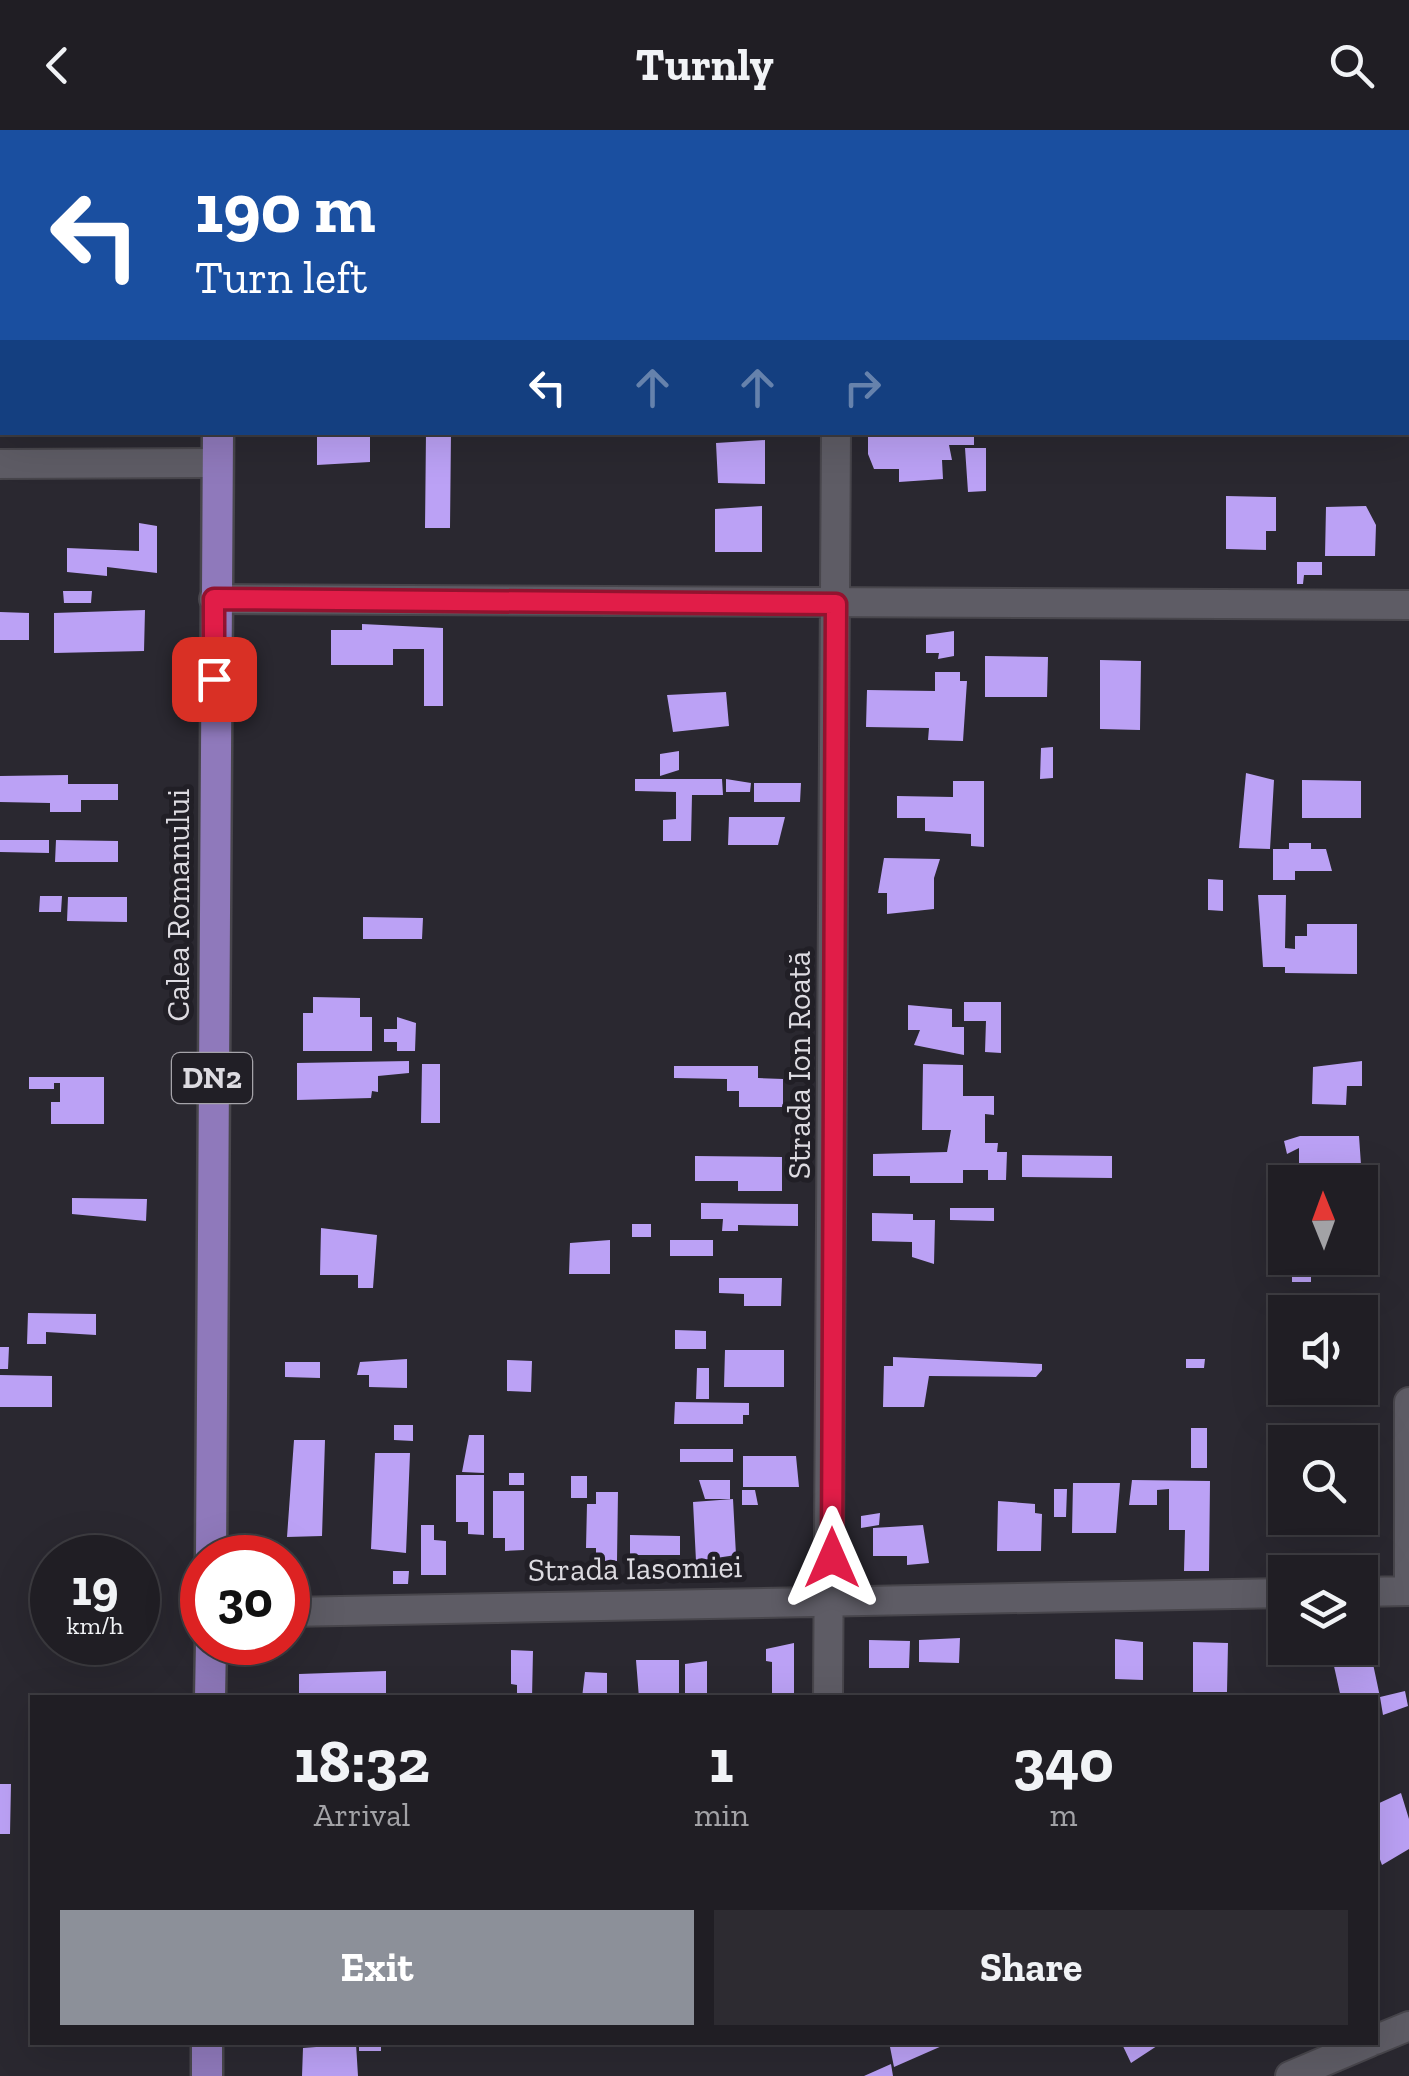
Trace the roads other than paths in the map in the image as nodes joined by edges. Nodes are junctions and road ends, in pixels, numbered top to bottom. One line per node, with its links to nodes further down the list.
1 (218, 435): 3 (main road, Calea Romanului / DN2)
2 (836, 435): 6 (street, Strada Ion Roată)
3 (217, 463): 4 (street); 5 (main road, Calea Romanului / DN2)
4 (0, 464)
5 (214, 599): 6 (street); 9 (main road, Calea Romanului / DN2)
6 (836, 604): 7 (street); 13 (street, Strada Ion Roată)
7 (1409, 605)
8 (1409, 1402): 10 (street)
9 (211, 1535)
10 (1409, 1591): 11 (street)
11 (1378, 1592)
12 (1268, 1593): 13 (street, Strada Iasomiei)
13 (832, 1598): 14 (street, Strada Iasomiei); 17 (street, Strada Ion Roată)
14 (310, 1611)
15 (211, 1665): 16 (main road)
16 (210, 1695)
17 (828, 1695)
18 (1409, 2026): 19 (street)
19 (1378, 2040)
20 (207, 2045): 22 (main road)
21 (1366, 2045): 23 (street)
22 (207, 2076)
23 (1290, 2076)

